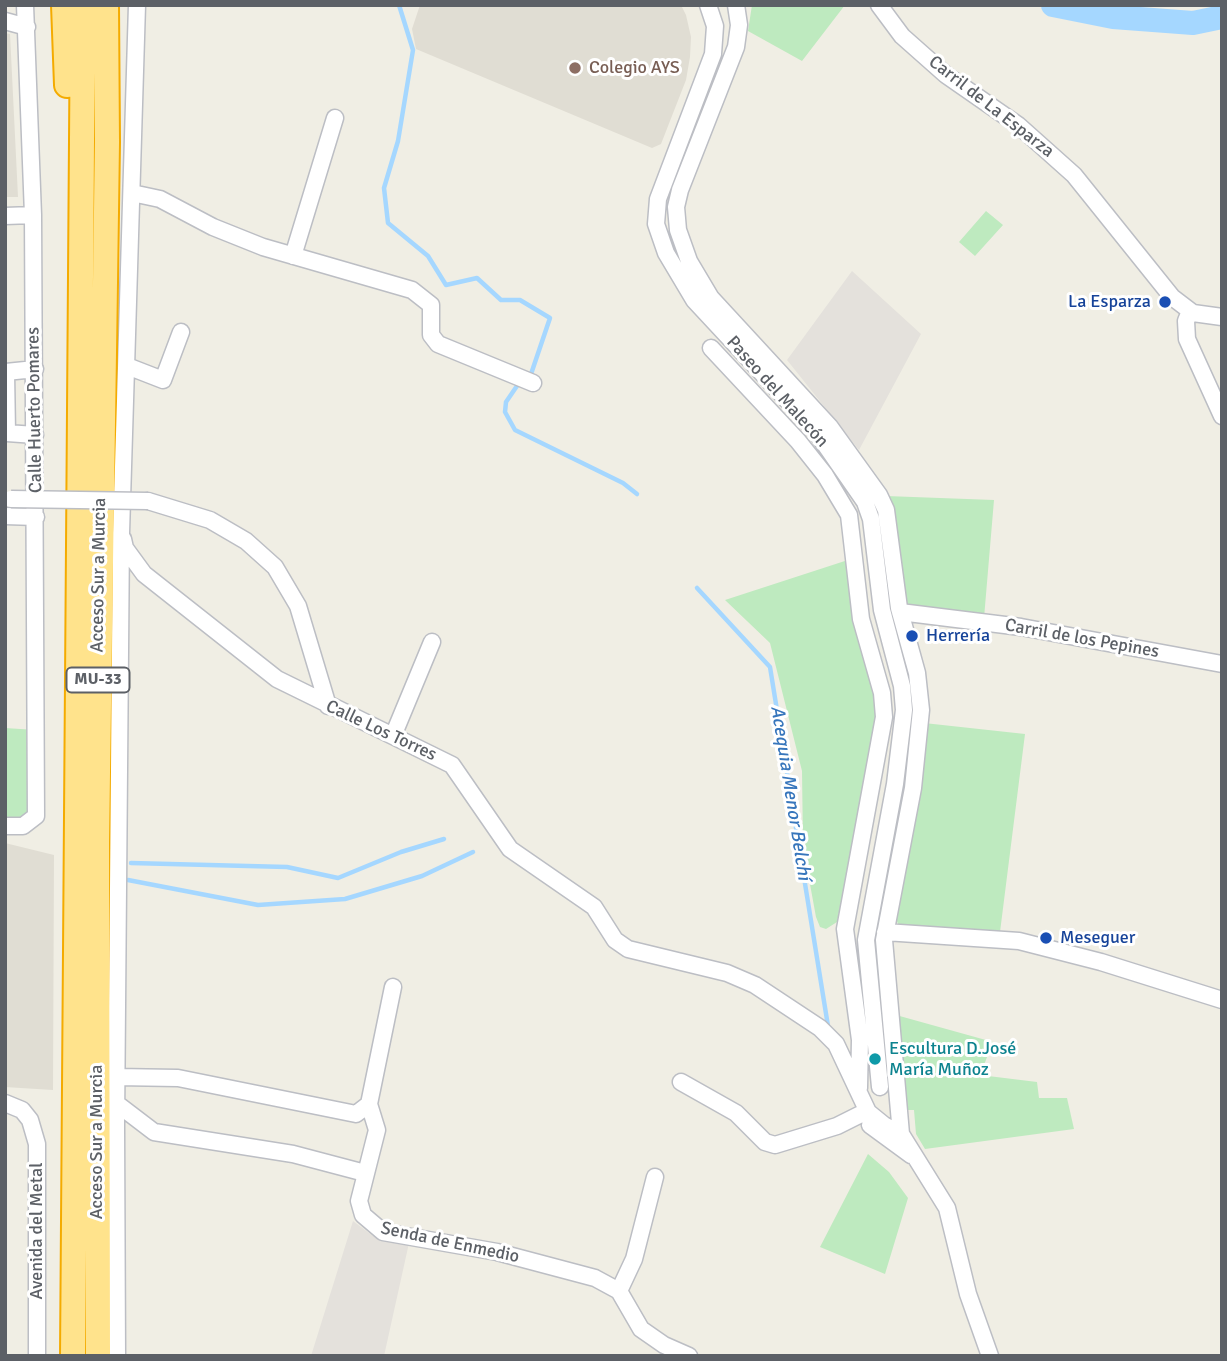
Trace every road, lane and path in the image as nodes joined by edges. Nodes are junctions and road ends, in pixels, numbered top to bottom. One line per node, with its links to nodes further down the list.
1 (25, 5): 10 (street, Calle Huerto Pomares)
2 (64, 5): 16 (highway)
3 (83, 5): 16 (highway, Acceso Sur a Murcia / MU-33)
4 (106, 5): 58 (highway, Acceso Sur a Murcia / MU-33)
5 (137, 5): 12 (street)
6 (708, 5): 45 (street, Paseo del Malecón)
7 (736, 5): 32 (street)
8 (878, 5): 17 (street, Carril de La Esparza)
9 (5, 21): 10 (street)
10 (27, 27): 13 (street, Calle Huerto Pomares)
11 (335, 118): 15 (street)
12 (132, 193): 15 (street); 21 (street)
13 (33, 215): 14 (street); 22 (street, Calle Huerto Pomares)
14 (5, 216)
15 (293, 256): 23 (street)
16 (81, 278): 57 (highway, Acceso Sur a Murcia / MU-33)
17 (1190, 311): 18 (street); 24 (street)
18 (1222, 317)
19 (181, 332): 21 (street)
20 (711, 348): 41 (street)
21 (127, 366): 29 (street)
22 (35, 369): 25 (street, Calle Huerto Pomares); 25 (street)
23 (533, 383)
24 (1222, 416)
25 (35, 435): 28 (street, Calle Huerto Pomares)
26 (8, 499): 35 (street, bridge)
27 (5, 516): 28 (street)
28 (36, 517): 37 (street, Calle Huerto Pomares)
29 (121, 533): 30 (street, Calle Los Torres); 31 (street)
30 (144, 574): 31 (street); 35 (street, Calle Los Torres)
31 (120, 592): 43 (street)
32 (900, 612): 34 (street, Carril de los Pepines); 38 (street)
33 (432, 642): 36 (street)
34 (1222, 664)
35 (328, 706): 36 (street, Calle Los Torres)
36 (393, 736): 42 (street, Calle Los Torres)
37 (5, 826)
38 (885, 932): 40 (street); 51 (street)
39 (393, 988): 49 (street)
40 (1222, 1000)
41 (860, 1040): 42 (street); 46 (street)
42 (836, 1044): 46 (street, Calle Los Torres)
43 (116, 1077): 48 (street); 49 (street)
44 (681, 1083): 50 (street)
45 (880, 1087)
46 (858, 1096): 50 (street)
47 (5, 1103): 56 (street, Avenida del Metal)
48 (116, 1103): 53 (street); 59 (street)
49 (369, 1104): 53 (street)
50 (864, 1112): 51 (street); 52 (street)
51 (901, 1133): 52 (street)
52 (915, 1157): 61 (street)
53 (365, 1173): 55 (street, Senda de Enmedio)
54 (654, 1177): 55 (street)
55 (619, 1291): 60 (street)
56 (37, 1356)
57 (73, 1356)
58 (98, 1356)
59 (117, 1356)
60 (689, 1356)
61 (990, 1356)

